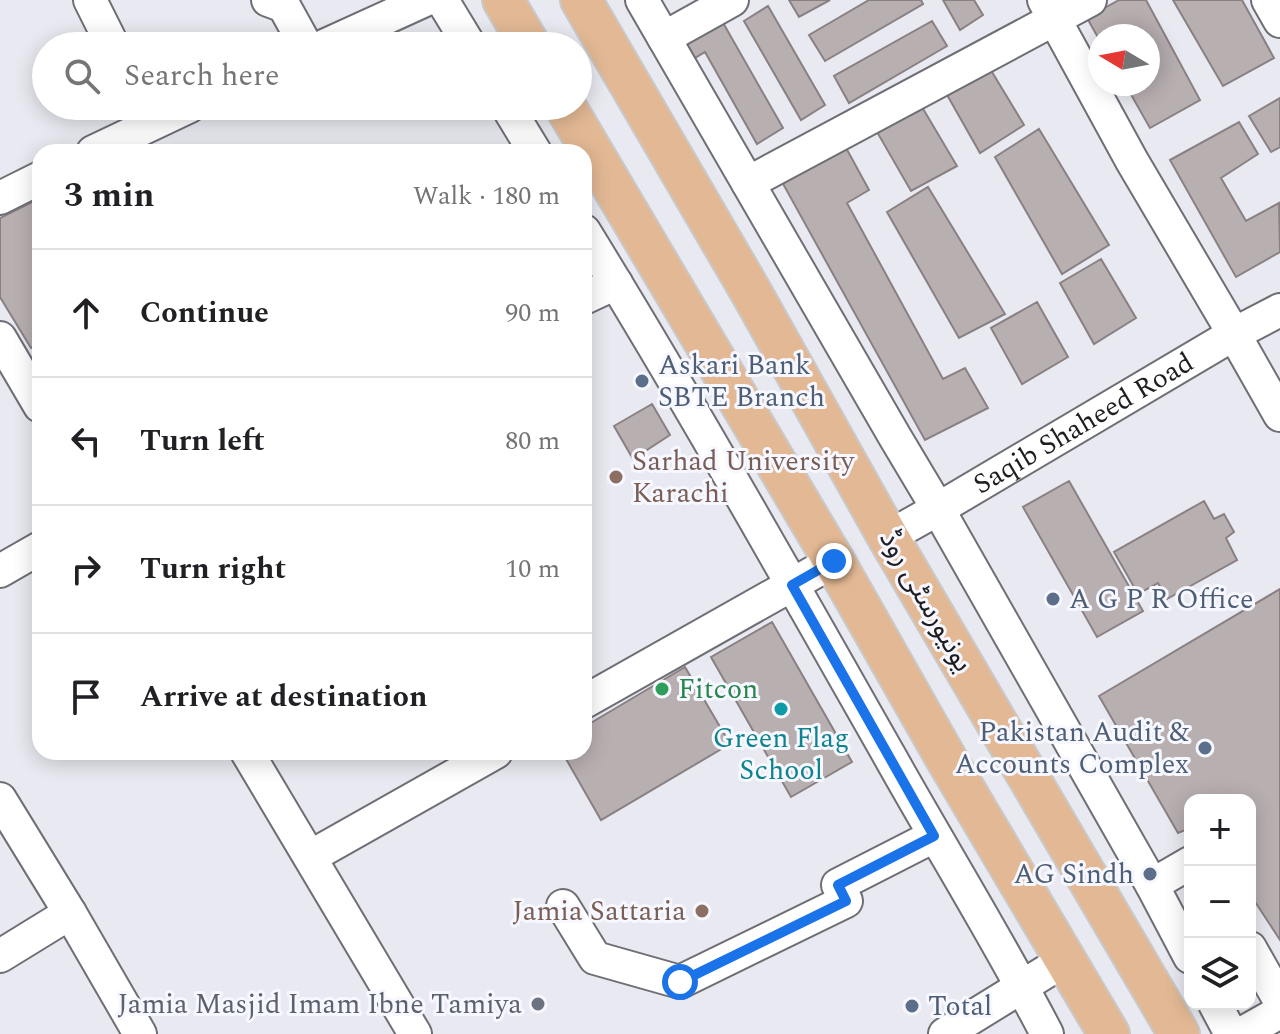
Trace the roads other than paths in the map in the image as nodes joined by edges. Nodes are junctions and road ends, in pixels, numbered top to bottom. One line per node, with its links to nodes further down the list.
1 (90, 0): 13 (street)
2 (268, 0): 14 (street)
3 (425, 0): 15 (street)
4 (442, 0): 16 (street)
5 (503, 0): 17 (main road)
6 (581, 0): 38 (main road, یونیورسٹی روڈ)
7 (642, 0): 18 (street)
8 (732, 0): 18 (street)
9 (1090, 0): 11 (street)
10 (1268, 0): 12 (street)
11 (1050, 9): 27 (street); 33 (street)
12 (1280, 21)
13 (106, 32)
14 (298, 32)
15 (355, 32)
16 (461, 32)
17 (522, 32)
18 (664, 38): 27 (street)
19 (140, 120): 22 (street)
20 (516, 120): 23 (street)
21 (573, 120): 24 (main road)
22 (105, 144)
23 (530, 144)
24 (587, 144)
25 (592, 152): 40 (main road)
26 (32, 182): 28 (street)
27 (748, 183): 37 (street)
28 (0, 198)
29 (592, 244): 30 (street)
30 (616, 283): 31 (street); 42 (street)
31 (592, 294)
32 (1280, 310): 33 (street, Saqib Shaheed Road)
33 (1234, 334): 36 (street); 37 (street, Saqib Shaheed Road)
34 (0, 338): 35 (street)
35 (32, 392)
36 (1280, 415)
37 (938, 509): 38 (street, Saqib Shaheed Road); 50 (street)
38 (888, 537): 66 (main road, یونیورسٹی روڈ)
39 (32, 553): 41 (street)
40 (834, 561): 42 (street); 56 (main road)
41 (0, 571)
42 (792, 585): 43 (street); 47 (street)
43 (592, 698)
44 (252, 760): 48 (street)
45 (482, 760): 48 (street)
46 (0, 799): 52 (street)
47 (934, 836): 51 (street); 57 (street)
48 (310, 857): 62 (street)
49 (1185, 866): 50 (street)
50 (1152, 885): 53 (street)
51 (563, 906)
52 (70, 913): 54 (street); 61 (street)
53 (1184, 946)
54 (0, 956)
55 (1256, 959): 58 (street)
56 (1065, 960): 57 (street); 65 (main road)
57 (1023, 986): 63 (street); 64 (street)
58 (1280, 1001)
59 (1218, 1010): 67 (street)
60 (1280, 1012): 68 (street)
61 (140, 1034)
62 (415, 1034)
63 (945, 1034)
64 (1047, 1034)
65 (1109, 1034)
66 (1179, 1034)
67 (1231, 1034)
68 (1241, 1034)

